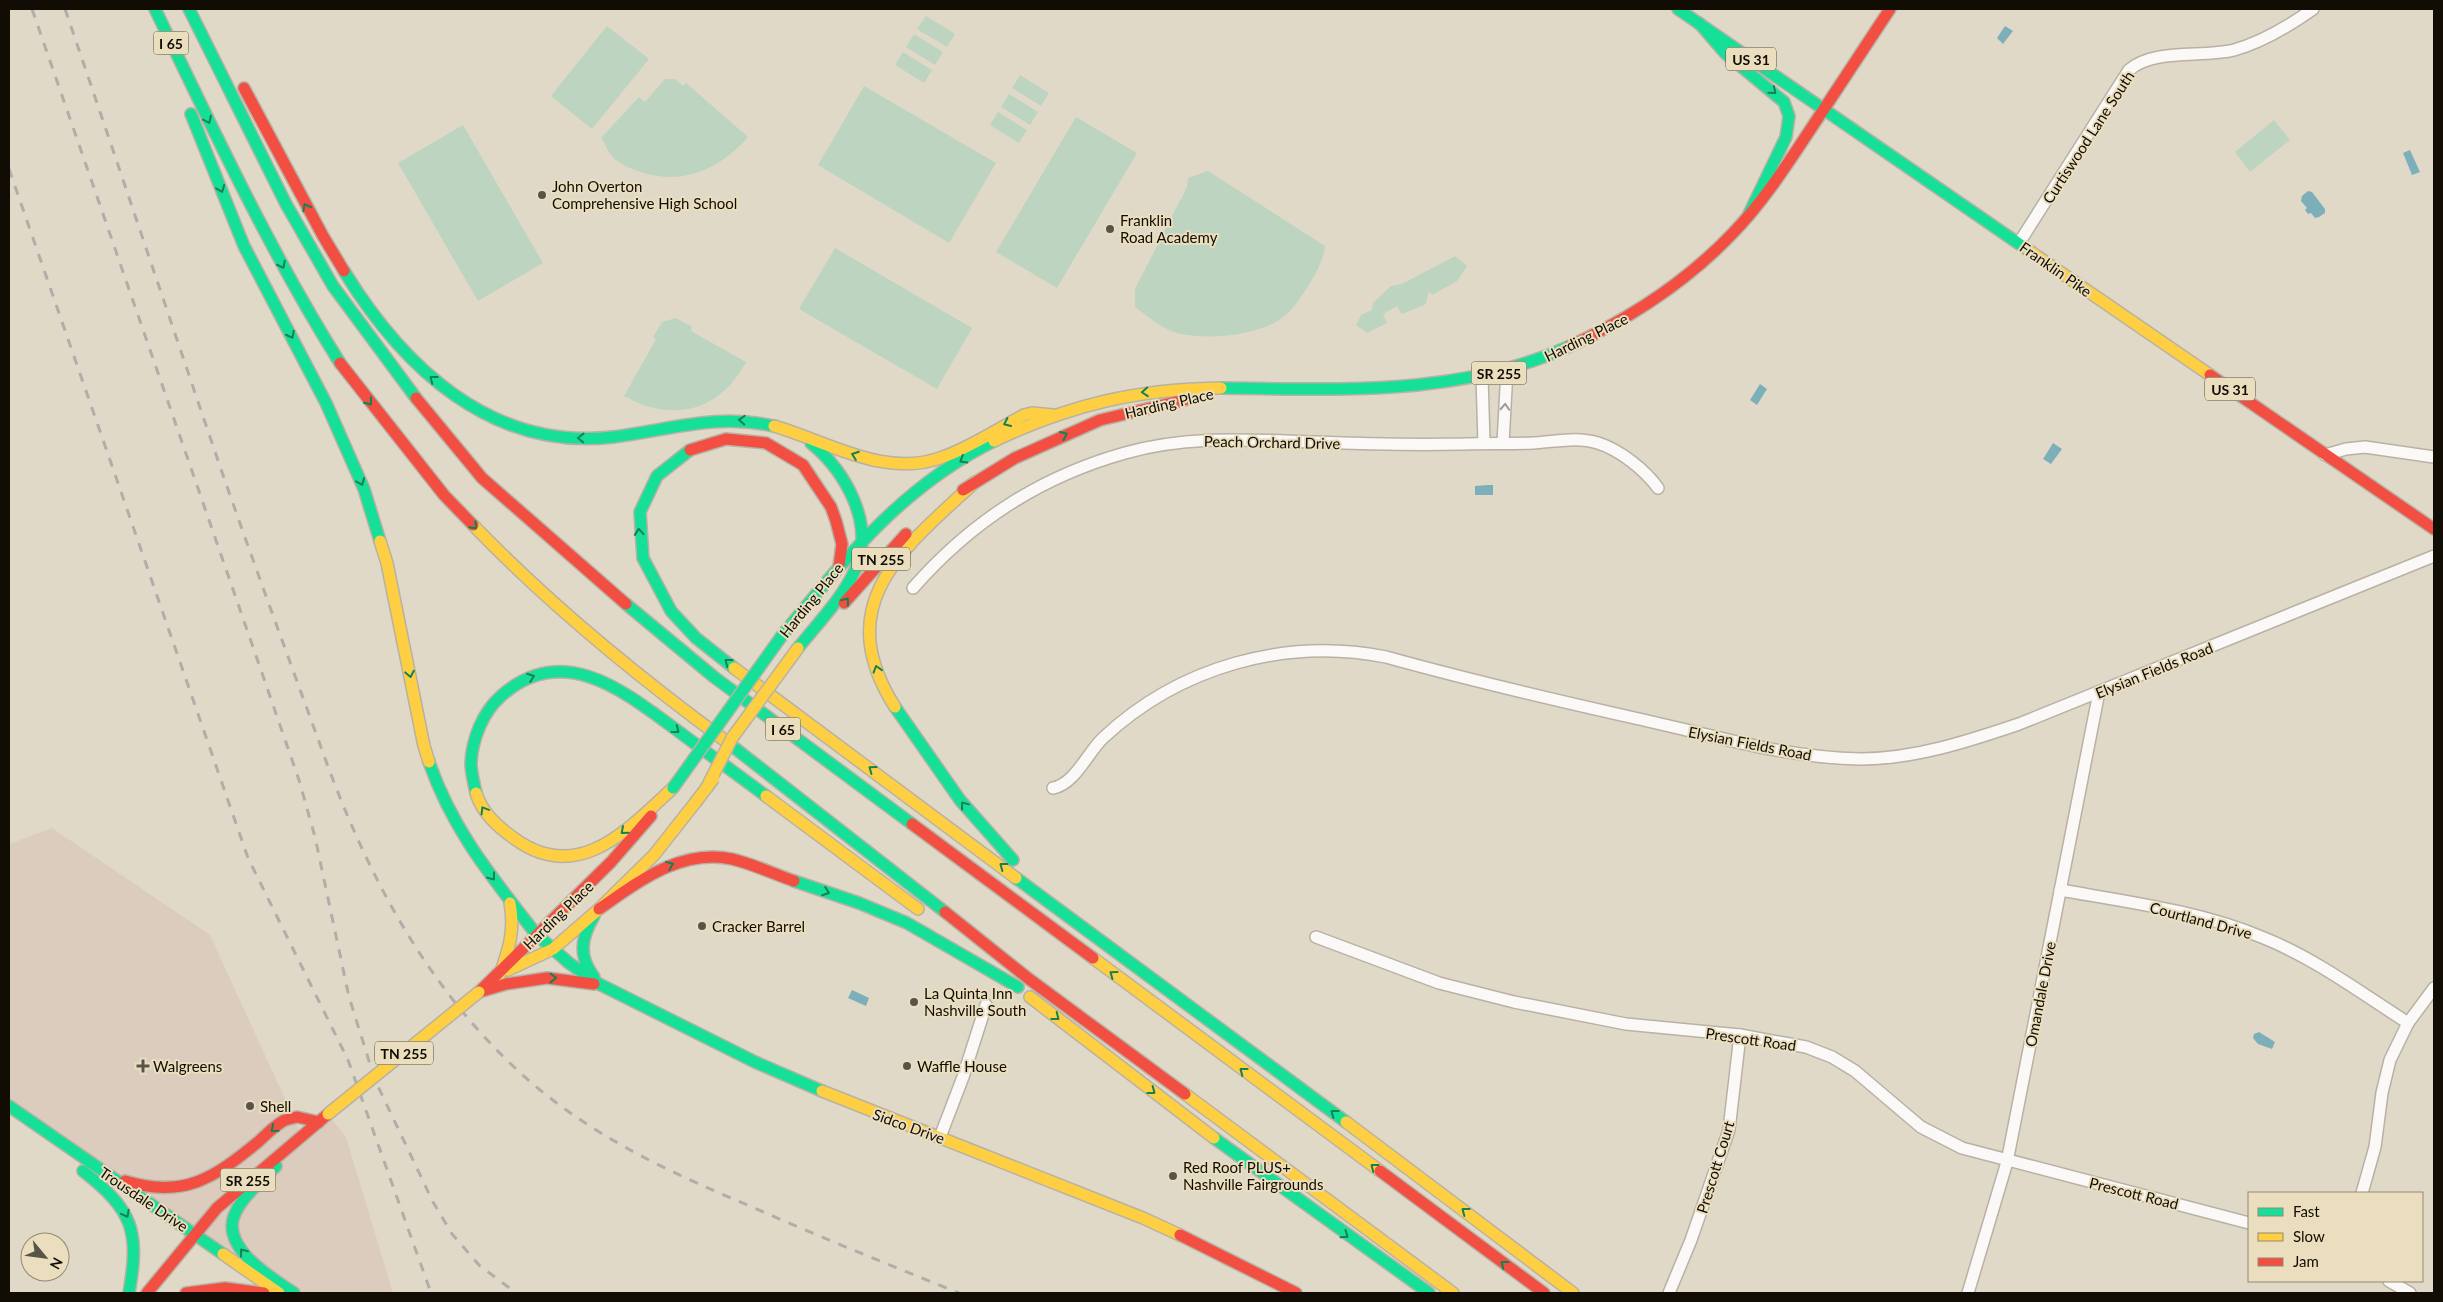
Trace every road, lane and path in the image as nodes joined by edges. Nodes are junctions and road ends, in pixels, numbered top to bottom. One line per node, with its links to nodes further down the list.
1 (155, 9): 7 (main road, I 65)
2 (189, 9): 68 (main road, I 65, one-way to 2)
3 (1678, 9): 6 (main road, Franklin Pike / US 31)
4 (1890, 9): 9 (main road, Harding Place)
5 (2312, 9): 11 (street, Curtiswood Lane South)
6 (1699, 23): 9 (main road, Franklin Pike / US 31); 10 (main road, one-way to 10)
7 (187, 76): 33 (main road, Sidco Drive, one-way to 33); 67 (main road, I 65, one-way to 67)
8 (238, 76): 16 (main road, one-way to 8)
9 (1824, 108): 10 (main road, Harding Place / SR 255); 11 (main road, Franklin Pike / US 31)
10 (1748, 216): 12 (main road, Harding Place / SR 255)
11 (2019, 243): 19 (main road, Franklin Pike / US 31)
12 (1507, 370): 13 (main road, Harding Place / SR 255); 18 (street, one-way to 12)
13 (1482, 376): 14 (main road, Harding Place / SR 255); 17 (street)
14 (1229, 390): 15 (main road, Harding Place / TN 255, one-way to 15); 21 (main road, Harding Place / TN 255, one-way to 14)
15 (1053, 415): 16 (main road, one-way to 16); 24 (main road, Harding Place / TN 255, one-way to 24)
16 (789, 431): 24 (main road)
17 (1484, 443): 18 (street, Peach Orchard Drive); 27 (street, Peach Orchard Drive)
18 (1504, 443): 22 (street, Peach Orchard Drive)
19 (2325, 455): 20 (street); 23 (main road, Franklin Pike / US 31)
20 (2434, 457)
21 (975, 482): 28 (main road, Harding Place / TN 255, one-way to 21); 36 (main road, one-way to 21)
22 (1658, 488)
23 (2434, 529)
24 (860, 542): 26 (main road, Harding Place / TN 255); 28 (main road)
25 (2434, 556): 29 (street, Elysian Fields Road)
26 (839, 566): 30 (main road, Harding Place / TN 255, bridge); 36 (main road, one-way to 26)
27 (913, 588)
28 (802, 651): 34 (main road, Harding Place / TN 255, bridge)
29 (2099, 692): 31 (street, Elysian Fields Road); 32 (street, Omandale Drive)
30 (673, 788): 35 (main road, one-way to 35); 37 (main road, Harding Place / TN 255)
31 (1053, 788)
32 (2060, 890): 46 (street, Courtland Drive); 53 (street, Omandale Drive)
33 (510, 900): 37 (main road, Sidco Drive); 41 (main road)
34 (599, 909): 40 (main road, Harding Place / TN 255); 42 (main road); 43 (main road, one-way to 43)
35 (926, 916)
36 (1083, 928): 69 (main road, one-way to 36)
37 (536, 934): 40 (main road, Sidco Drive); 41 (main road, Harding Place / TN 255)
38 (949, 934): 43 (main road)
39 (1316, 937): 47 (street, Prescott Road)
40 (553, 949): 41 (main road, Harding Place / TN 255); 42 (main road, Sidco Drive)
41 (503, 979): 42 (main road, one-way to 42); 50 (main road, Harding Place / TN 255, bridge)
42 (602, 986): 52 (main road, Sidco Drive)
43 (1018, 988): 66 (main road, one-way to 66)
44 (2434, 988): 46 (street)
45 (986, 1004): 52 (street)
46 (2408, 1023): 55 (street)
47 (1740, 1035): 53 (street, Prescott Road); 70 (street, Prescott Court)
48 (9, 1106): 54 (main road, Trousdale Drive)
49 (9, 1117): 59 (main road, one-way to 59)
50 (324, 1118): 51 (main road, Harding Place / SR 255); 54 (main road, one-way to 54)
51 (306, 1133): 57 (main road, Harding Place / SR 255); 64 (main road, one-way to 51)
52 (940, 1137): 65 (main road, Sidco Drive)
53 (2007, 1162): 56 (street, Prescott Road); 71 (street, Omandale Drive)
54 (106, 1173): 57 (main road, Trousdale Drive)
55 (2362, 1192)
56 (2248, 1223)
57 (195, 1234): 60 (main road, Harding Place / SR 255); 63 (main road, Trousdale Drive)
58 (2391, 1282): 72 (street)
59 (128, 1293)
60 (147, 1293)
61 (186, 1293): 62 (main road)
62 (264, 1293)
63 (279, 1293)
64 (294, 1293)
65 (1296, 1293)
66 (1429, 1293)
67 (1454, 1293)
68 (1544, 1293)
69 (1573, 1293)
70 (1669, 1293)
71 (1968, 1293)
72 (2410, 1293)

